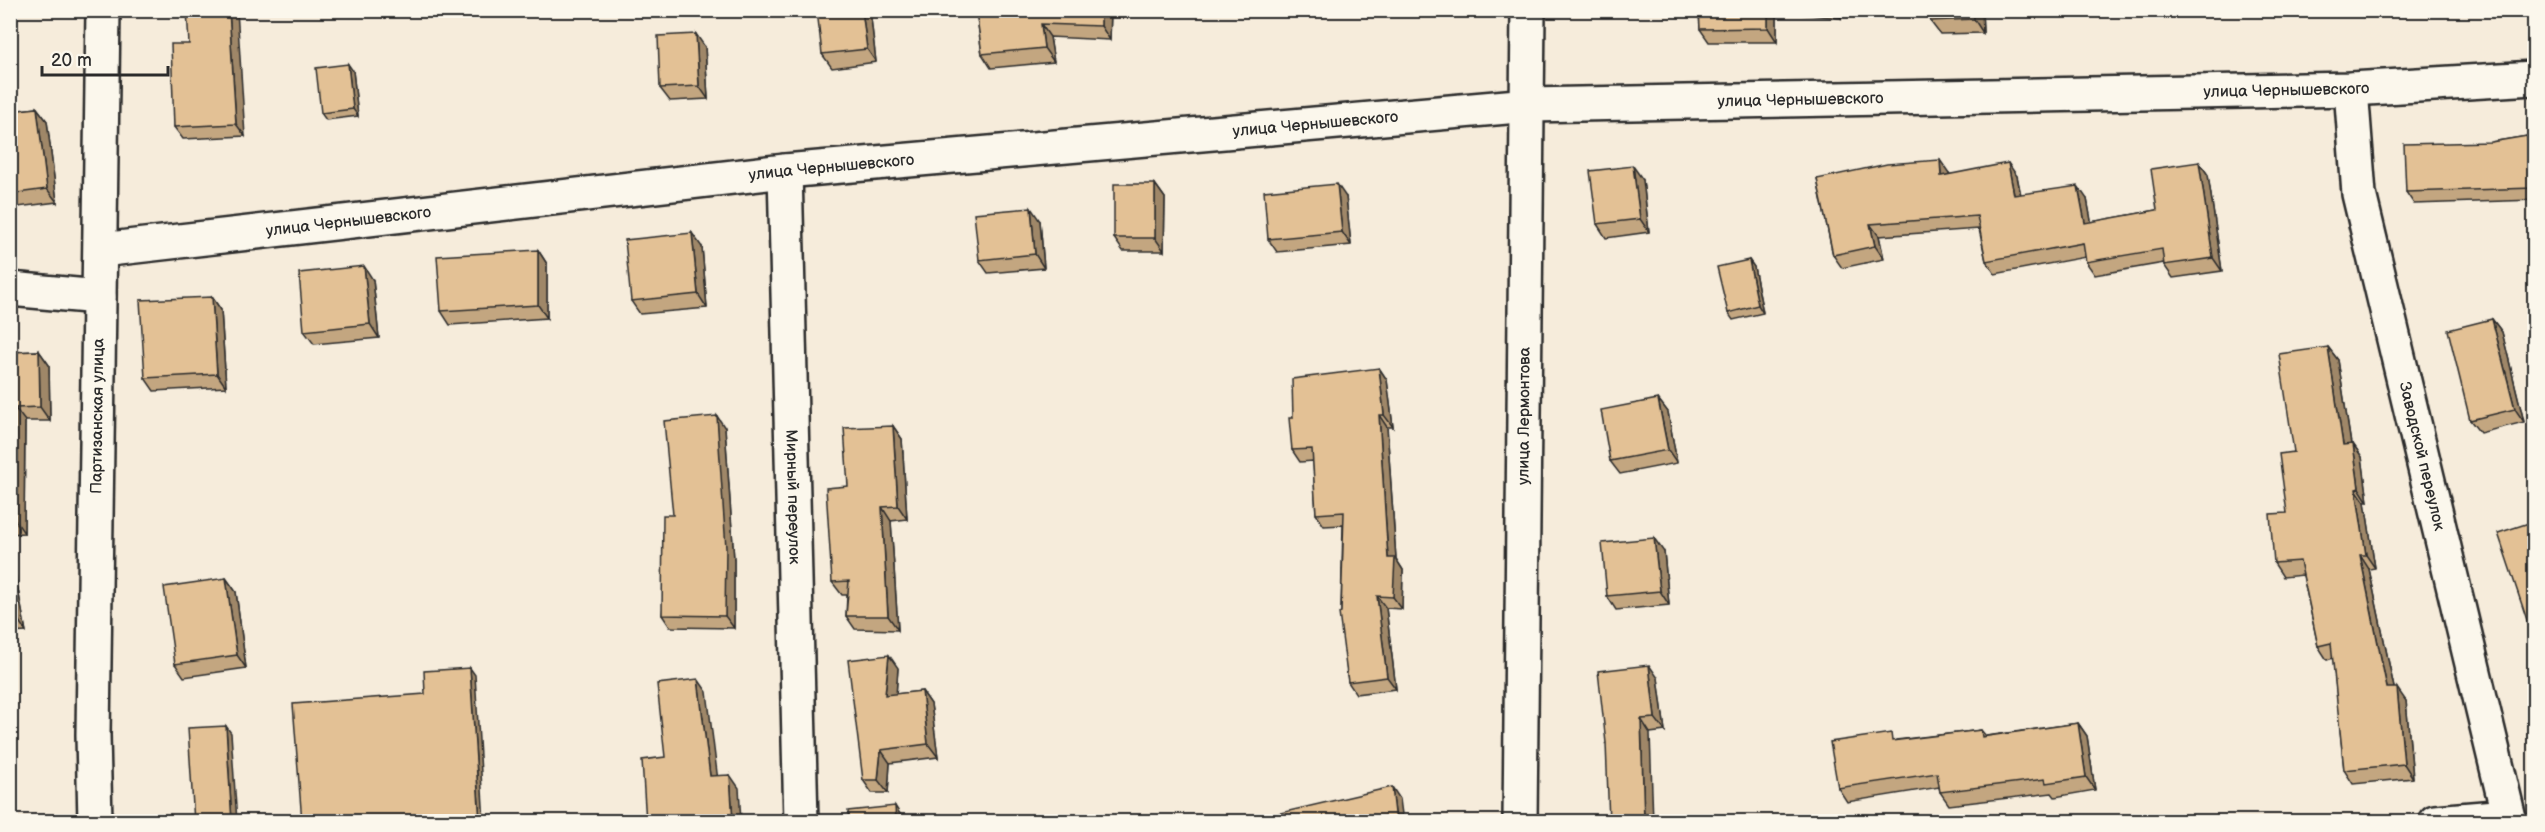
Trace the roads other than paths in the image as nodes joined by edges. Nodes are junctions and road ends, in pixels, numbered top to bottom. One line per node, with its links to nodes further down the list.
1 (103, 10): 7 (street, Партизанская улица)
2 (1528, 10): 5 (street, улица Лермонтова)
3 (2535, 78): 4 (street, улица Чернышевского)
4 (2351, 89): 5 (street, улица Чернышевского); 10 (street, Заводской переулок)
5 (1529, 105): 6 (street, улица Чернышевского); 13 (street, улица Лермонтова)
6 (785, 171): 7 (street, улица Чернышевского); 12 (street, Мирный переулок)
7 (101, 250): 9 (street, Партизанская улица)
8 (10, 289): 9 (street)
9 (99, 297): 11 (street, Партизанская улица)
10 (2509, 819): 14 (street)
11 (95, 822)
12 (801, 822)
13 (1520, 822)
14 (2435, 822)

